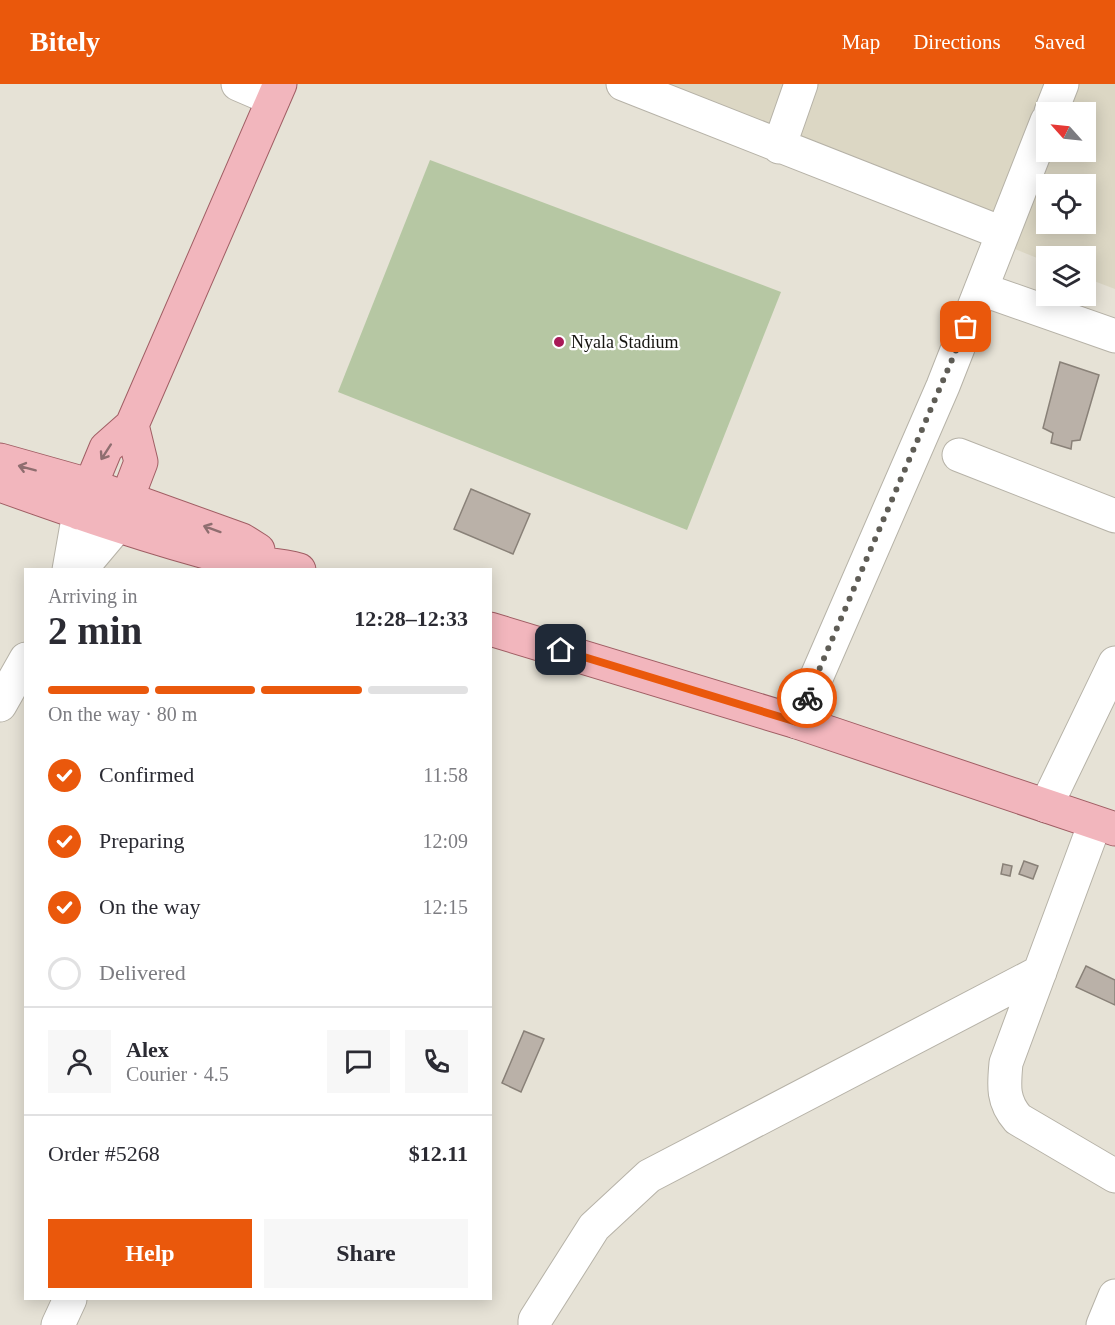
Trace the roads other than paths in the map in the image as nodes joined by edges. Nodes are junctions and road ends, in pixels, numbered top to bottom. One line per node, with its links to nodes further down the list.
1 (238, 84): 5 (street)
2 (623, 84): 7 (street)
3 (801, 84): 7 (street)
4 (1062, 84): 6 (street)
5 (276, 92): 12 (main road)
6 (1055, 102)
7 (779, 147): 9 (street)
8 (1036, 148): 9 (street)
9 (1002, 233): 10 (street)
10 (981, 289): 11 (street); 26 (street)
11 (1115, 336)
12 (132, 425): 16 (main road, one-way to 16); 17 (main road)
13 (958, 455): 18 (street)
14 (0, 460): 16 (main road, one-way to 14)
15 (0, 485): 16 (main road)
16 (84, 499): 17 (main road); 20 (street)
17 (122, 512): 19 (main road); 21 (street)
18 (1115, 516)
19 (291, 567)
20 (69, 568)
21 (81, 568)
22 (492, 630): 26 (main road)
23 (24, 663): 25 (street)
24 (1115, 663): 27 (street)
25 (0, 705)
26 (797, 722): 27 (main road)
27 (1046, 806): 28 (main road)
28 (1105, 826): 29 (street)
29 (1040, 972): 30 (street); 34 (street)
30 (1115, 1176)
31 (1115, 1296): 35 (street)
32 (70, 1300): 33 (street)
33 (58, 1325)
34 (535, 1325)
35 (1103, 1325)

